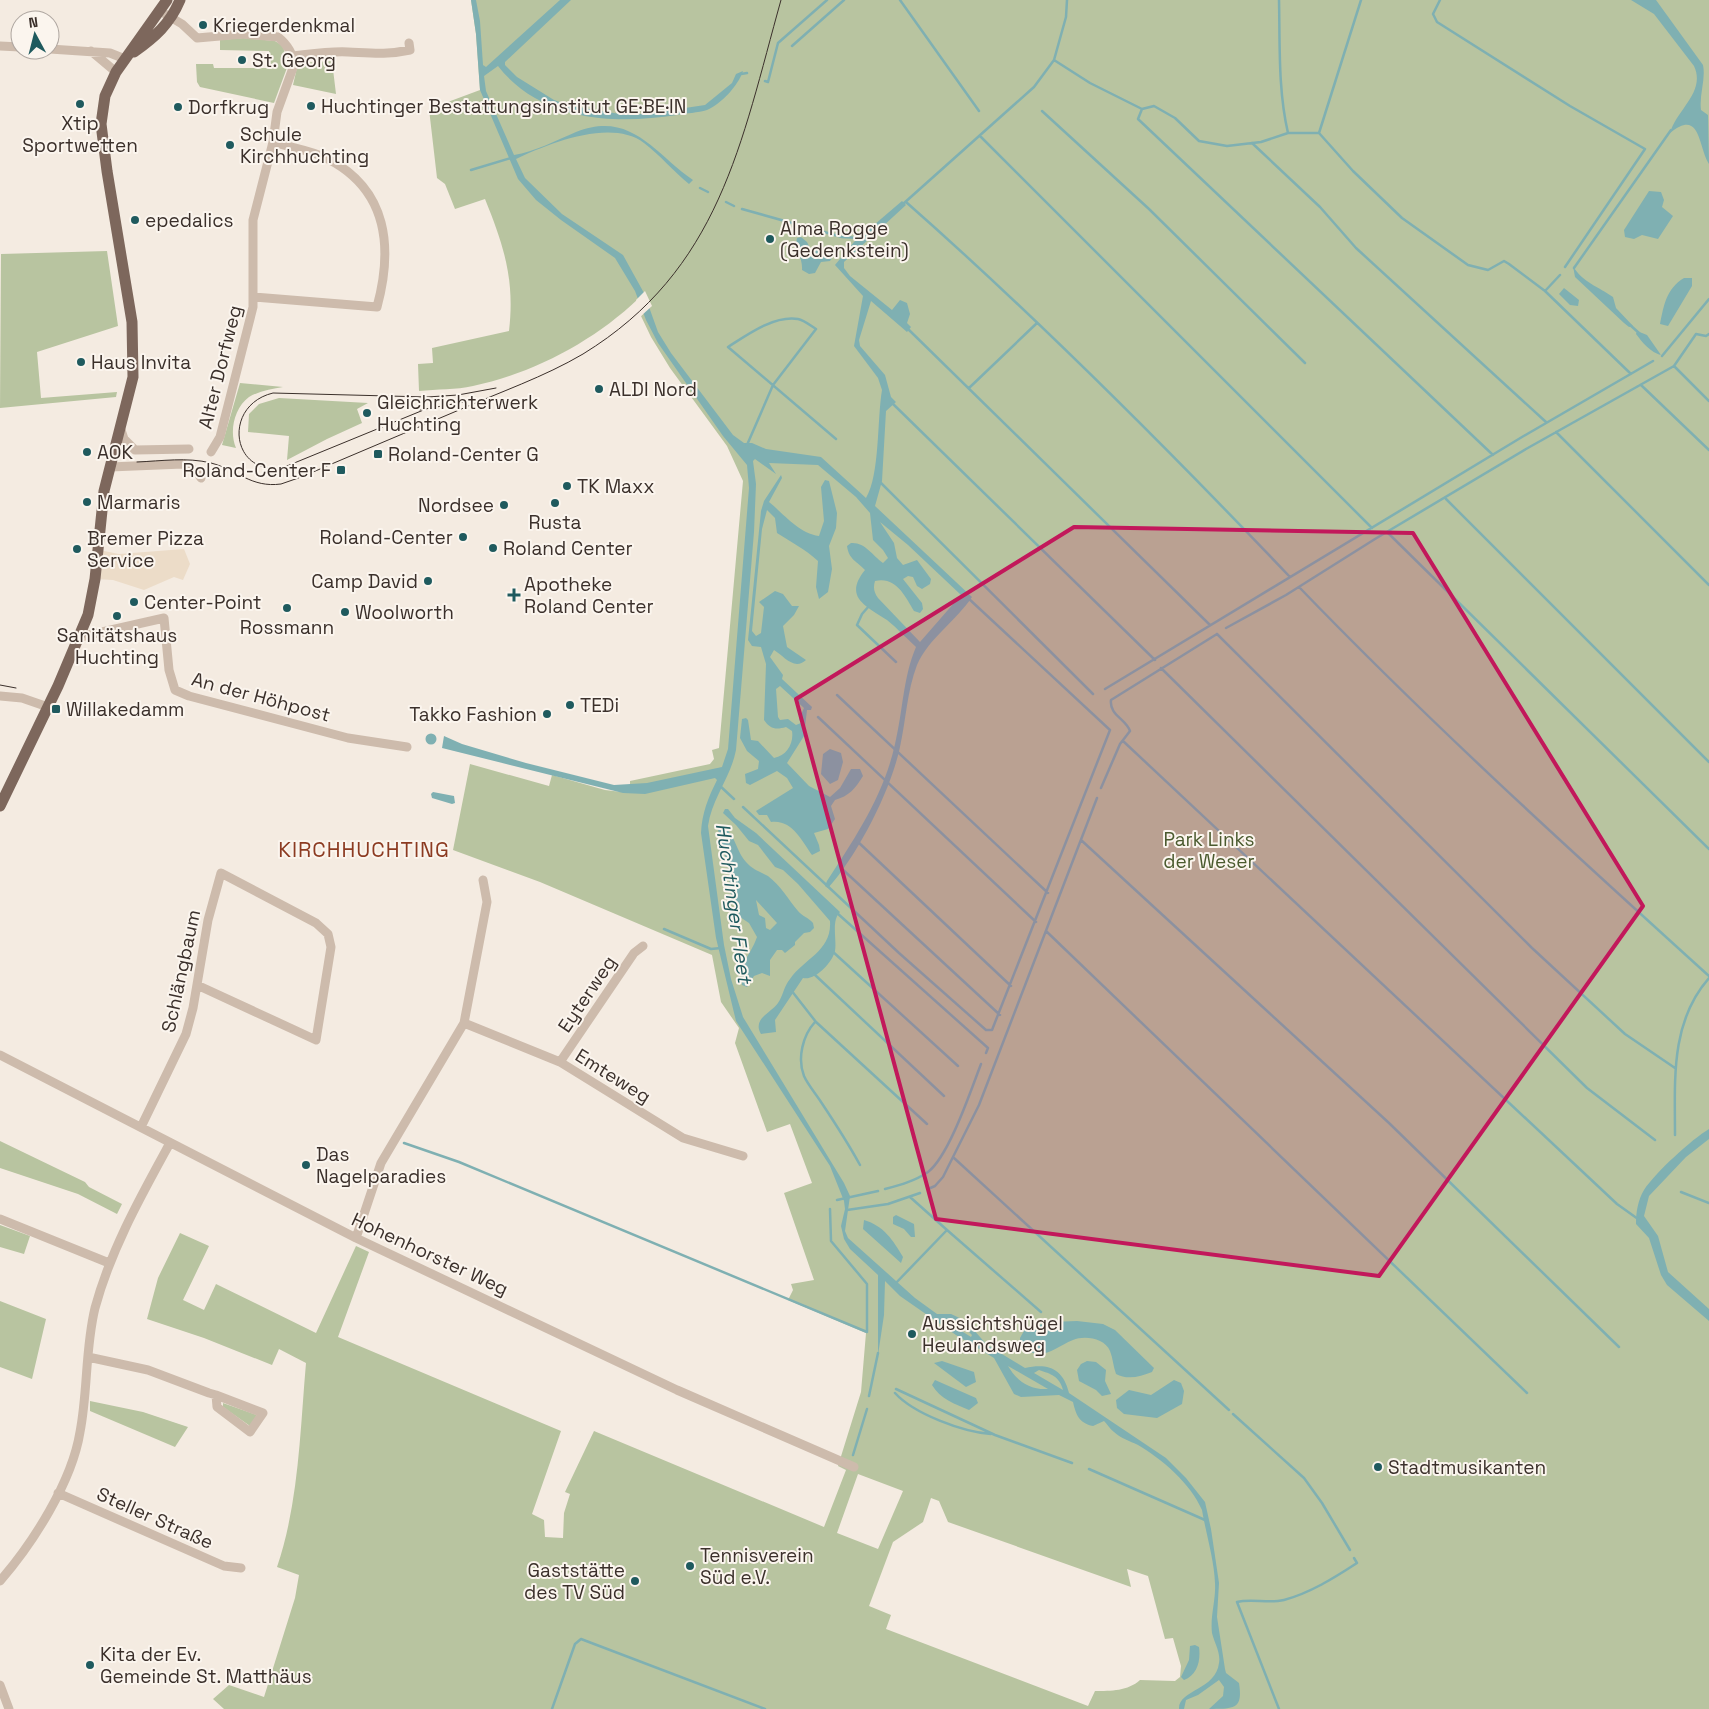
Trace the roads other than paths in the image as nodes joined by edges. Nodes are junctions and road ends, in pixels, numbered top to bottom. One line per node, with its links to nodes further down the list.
1 (167, 0): 3 (main road)
2 (180, 0): 4 (main road)
3 (160, 11): 4 (street); 9 (main road)
4 (172, 18): 8 (street); 9 (main road)
5 (409, 43): 8 (street)
6 (60, 50): 7 (street)
7 (90, 51): 9 (street); 10 (street)
8 (293, 56): 11 (street, Alter Dorfweg)
9 (127, 57): 10 (main road)
10 (116, 72): 13 (main road)
11 (273, 142): 12 (street, Alter Dorfweg); 12 (street)
12 (254, 298): 15 (street, Alter Dorfweg)
13 (121, 430): 14 (street); 16 (main road)
14 (189, 449)
15 (211, 452)
16 (110, 467): 17 (street); 18 (main road)
17 (201, 478)
18 (80, 637): 20 (main road); 21 (street, An der Höhpost)
19 (0, 696): 20 (street)
20 (48, 707): 22 (main road)
21 (407, 747)
22 (0, 806)
23 (483, 880): 26 (street)
24 (643, 946): 28 (street, Eyterweg)
25 (198, 986): 25 (street, Schlängbaum); 29 (street, Schlängbaum)
26 (464, 1023): 28 (street, Emteweg); 33 (street)
27 (0, 1055): 29 (street, Hohenhorster Weg)
28 (560, 1062): 31 (street, Emteweg)
29 (141, 1127): 30 (street, Hohenhorster Weg)
30 (170, 1143): 33 (street, Hohenhorster Weg); 34 (street)
31 (743, 1156)
32 (0, 1219): 34 (street)
33 (356, 1238): 37 (street, Hohenhorster Weg)
34 (109, 1263): 35 (street)
35 (88, 1357): 36 (street); 38 (street)
36 (216, 1395): 36 (street)
37 (854, 1466)
38 (58, 1494): 39 (street, Steller Straße); 40 (street)
39 (241, 1568)
40 (0, 1581)
41 (0, 1685): 42 (street)
42 (9, 1709)

